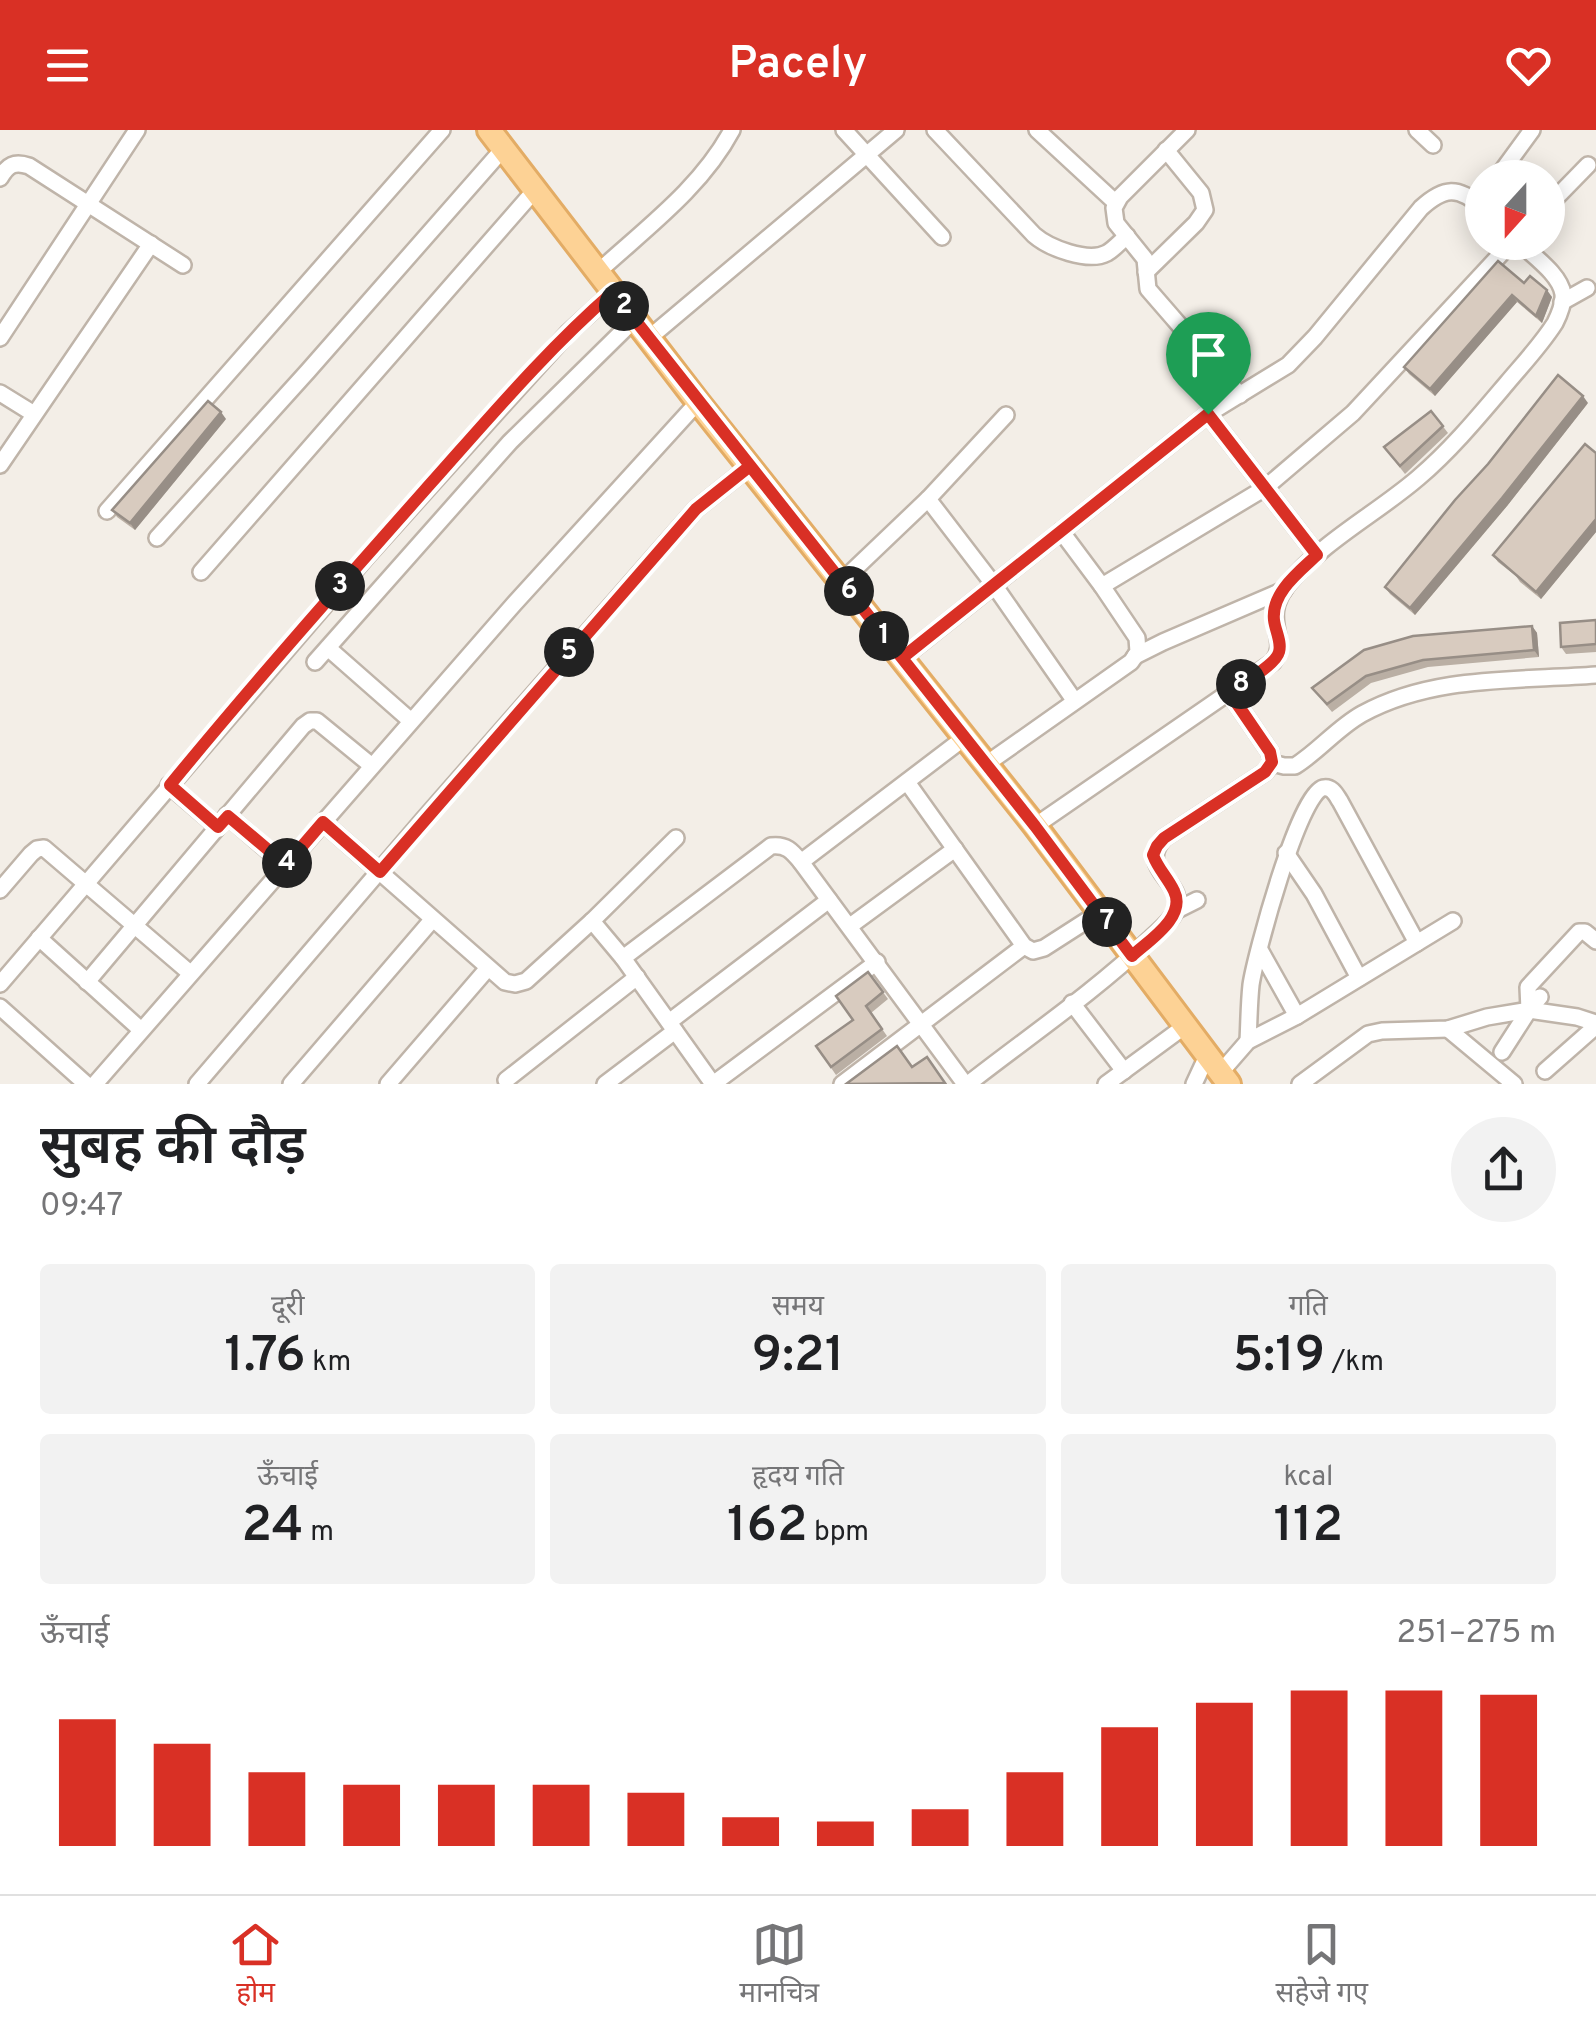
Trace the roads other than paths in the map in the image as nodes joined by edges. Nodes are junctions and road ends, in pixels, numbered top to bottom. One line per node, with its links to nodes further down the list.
1 (137, 130): 22 (street)
2 (442, 130): 46 (street)
3 (732, 130): 29 (street)
4 (844, 130): 14 (street)
5 (896, 130): 14 (street)
6 (935, 130): 23 (street)
7 (1038, 130): 21 (street)
8 (1187, 130): 13 (street)
9 (1417, 130): 12 (street)
10 (1532, 130): 15 (street)
11 (496, 139): 19 (main road); 48 (street)
12 (1433, 145)
13 (1166, 150): 21 (street); 30 (street)
14 (867, 155): 24 (street); 34 (street)
15 (1510, 160)
16 (1588, 164): 18 (street)
17 (0, 178): 22 (street)
18 (1565, 188)
19 (535, 190): 29 (main road); 50 (street)
20 (1465, 195): 37 (street)
21 (1116, 203): 23 (street)
22 (89, 204): 25 (street); 35 (street)
23 (1127, 236): 30 (street)
24 (942, 237)
25 (151, 244): 28 (street); 39 (street)
26 (1499, 260): 44 (street)
27 (1535, 260): 33 (street)
28 (183, 264)
29 (598, 272): 32 (main road)
30 (1146, 272): 37 (street)
31 (1587, 288): 33 (street)
32 (613, 292): 34 (main road); 68 (street)
33 (1562, 302): 49 (street)
34 (642, 328): 38 (main road); 55 (street)
35 (0, 338)
36 (0, 393): 39 (street)
37 (1240, 395): 40 (street)
38 (698, 402): 43 (main road); 62 (street)
39 (34, 414): 42 (street)
40 (1208, 414): 44 (street); 47 (street)
41 (1006, 415): 45 (street)
42 (0, 465)
43 (750, 466): 51 (main road); 77 (street)
44 (1265, 488): 49 (street); 53 (street)
45 (928, 500): 51 (street); 52 (street)
46 (107, 511)
47 (1061, 531): 52 (street); 53 (street)
48 (157, 538)
49 (1317, 555): 54 (street)
50 (201, 572)
51 (841, 582): 57 (main road)
52 (994, 584): 57 (street); 61 (street)
53 (1102, 586): 56 (street)
54 (1284, 590): 56 (street); 60 (street)
55 (333, 642): 58 (street); 62 (street)
56 (1135, 656): 61 (street)
57 (902, 658): 63 (main road)
58 (315, 662)
59 (1596, 675): 64 (street)
60 (1229, 692): 64 (street); 71 (street)
61 (1074, 700): 65 (street)
62 (411, 721): 66 (street)
63 (964, 738): 65 (main road); 67 (street)
64 (1272, 762): 82 (street)
65 (986, 765): 71 (main road)
66 (372, 766): 69 (street); 70 (street)
67 (907, 782): 73 (street); 75 (street)
68 (170, 785): 69 (street); 78 (street)
69 (222, 821): 76 (street); 87 (street)
70 (323, 822): 76 (street); 77 (street)
71 (1035, 826): 83 (main road)
72 (676, 838): 85 (street)
73 (954, 849): 88 (street); 92 (street)
74 (1286, 853): 91 (street); 93 (street); 100 (street)
75 (801, 862): 80 (street); 95 (street)
76 (286, 865): 98 (street)
77 (380, 872): 84 (street); 121 (street)
78 (87, 884): 79 (street); 87 (street); 89 (street)
79 (0, 890)
80 (829, 900): 88 (street); 108 (street)
81 (1196, 900): 82 (street)
82 (1177, 910): 94 (street)
83 (1100, 912): 92 (street); 94 (main road)
84 (432, 920): 97 (street); 122 (street)
85 (592, 920): 95 (street); 97 (street)
86 (1453, 921): 91 (street)
87 (135, 926): 98 (street); 101 (street)
88 (850, 926): 96 (street)
89 (39, 938): 101 (street); 102 (street)
90 (1596, 941): 104 (street)
91 (1417, 943): 100 (street)
92 (1024, 946): 109 (street)
93 (1260, 950): 106 (street); 113 (street)
94 (1132, 956): 103 (street); 110 (main road)
95 (623, 958): 99 (street)
96 (876, 962): 109 (street); 125 (street)
97 (488, 968): 123 (street)
98 (190, 973): 112 (street)
99 (637, 978): 108 (street); 118 (street)
100 (1359, 978): 106 (street)
101 (86, 982): 112 (street)
102 (0, 984)
103 (1072, 1002): 115 (street); 127 (street)
104 (1535, 1004): 107 (street); 111 (street); 114 (street)
105 (0, 1007): 119 (street)
106 (1298, 1016): 113 (street)
107 (1596, 1025): 117 (street)
108 (672, 1026): 124 (street); 125 (street)
109 (921, 1026): 126 (street); 127 (street)
110 (1185, 1026): 115 (street); 116 (main road)
111 (1448, 1029): 130 (street); 131 (street)
112 (141, 1030): 120 (street)
113 (1248, 1041): 116 (street)
114 (1502, 1052)
115 (1124, 1071): 128 (street)
116 (1219, 1071): 129 (street)
117 (1545, 1072)
118 (506, 1080)
119 (86, 1084)
120 (95, 1084)
121 (197, 1084)
122 (291, 1084)
123 (388, 1084)
124 (605, 1084)
125 (713, 1084)
126 (842, 1084)
127 (967, 1084)
128 (1106, 1084)
129 (1194, 1084)
130 (1300, 1084)
131 (1514, 1084)

